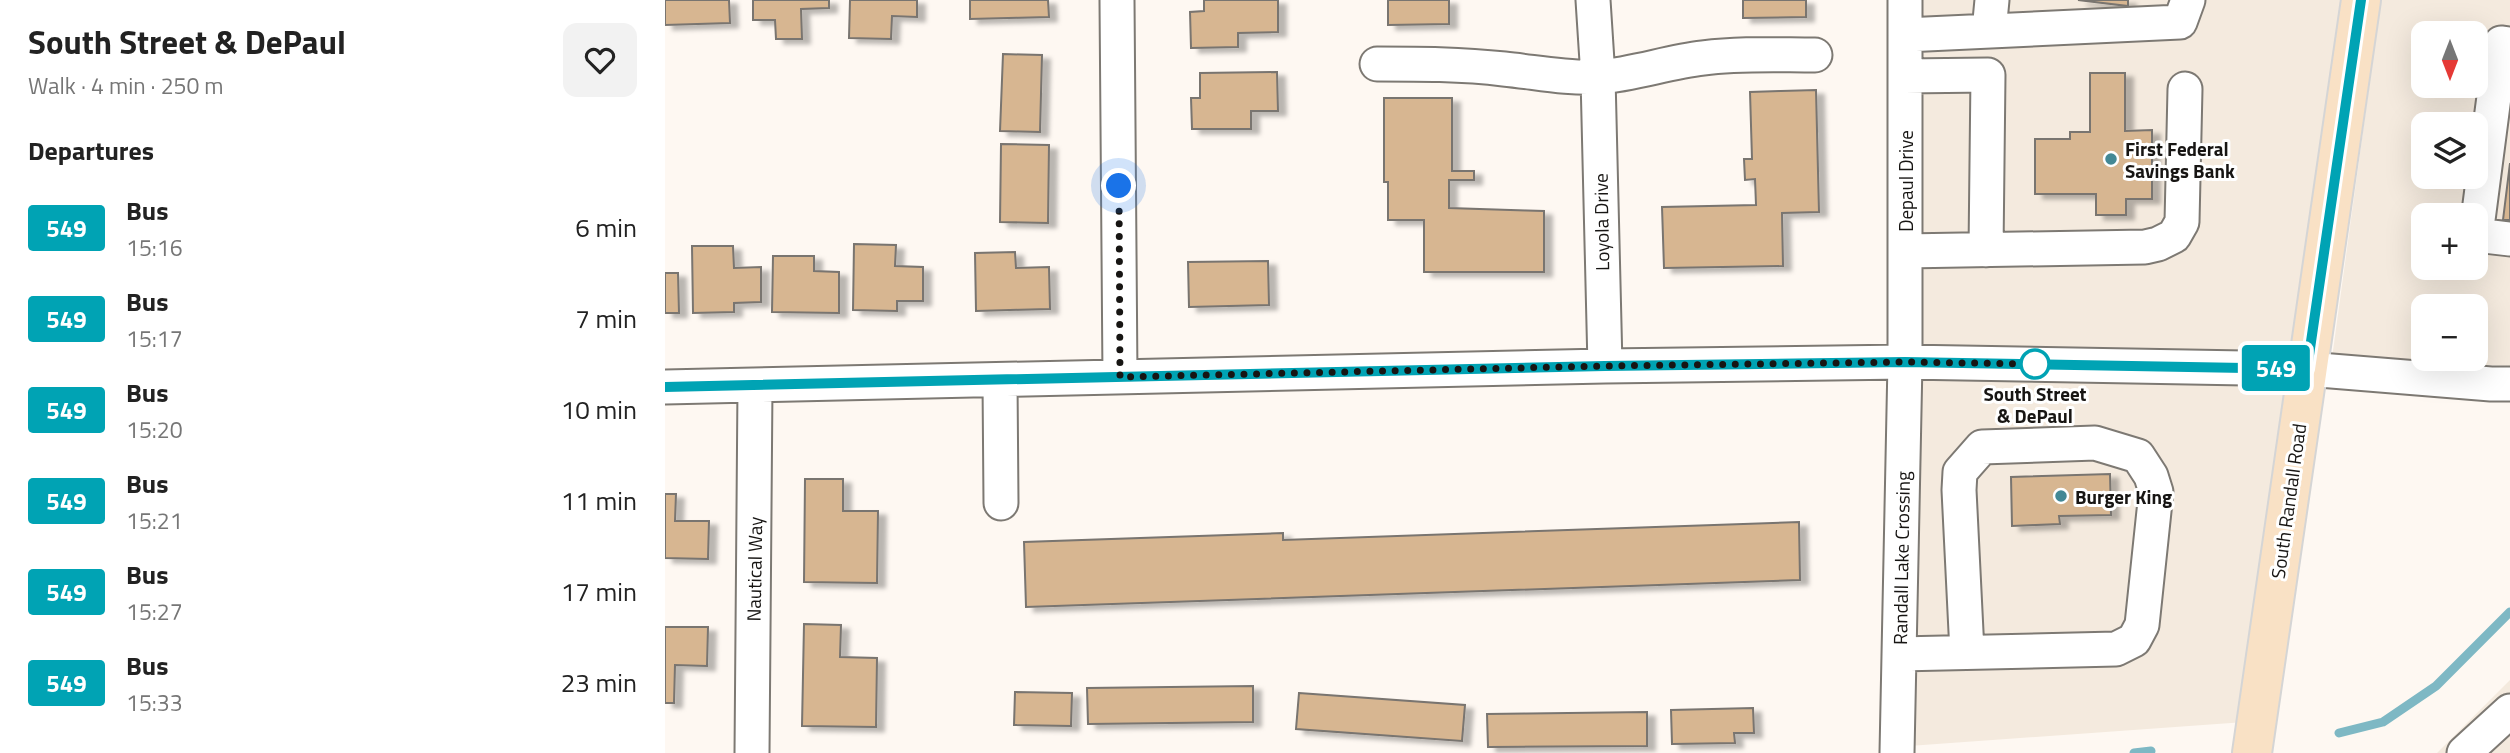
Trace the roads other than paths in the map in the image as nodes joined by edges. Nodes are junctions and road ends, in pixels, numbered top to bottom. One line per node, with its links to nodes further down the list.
1 (1117, 0): 20 (street)
2 (1593, 0): 12 (street, Loyola Drive)
3 (1905, 0): 7 (street, Depaul Drive)
4 (2188, 0): 6 (street)
5 (2361, 0): 19 (main road, South Randall Road)
6 (1990, 16): 7 (street)
7 (1905, 35): 11 (street, Depaul Drive)
8 (2510, 44): 14 (street)
9 (1815, 55): 12 (street)
10 (1377, 64): 12 (street)
11 (1905, 76): 15 (street); 16 (street, Depaul Drive)
12 (1598, 77): 18 (street, Loyola Drive)
13 (2185, 89): 15 (street)
14 (2510, 239)
15 (1986, 250): 16 (street)
16 (1905, 251): 17 (street, Depaul Drive)
17 (1905, 362): 18 (street); 19 (street); 27 (street, Randall Lake Crossing)
18 (1605, 366): 20 (street)
19 (2307, 369): 22 (street); 31 (main road, South Randall Road)
20 (1120, 377): 21 (street)
21 (1000, 381): 23 (street); 25 (street)
22 (2510, 384)
23 (755, 386): 24 (street); 29 (street, Nautical Way)
24 (665, 387)
25 (1001, 503)
26 (1968, 652): 26 (street); 27 (street)
27 (1899, 654): 30 (street, Randall Lake Crossing)
28 (2510, 711): 32 (street)
29 (752, 753)
30 (1896, 753)
31 (2252, 753)
32 (2464, 753)

